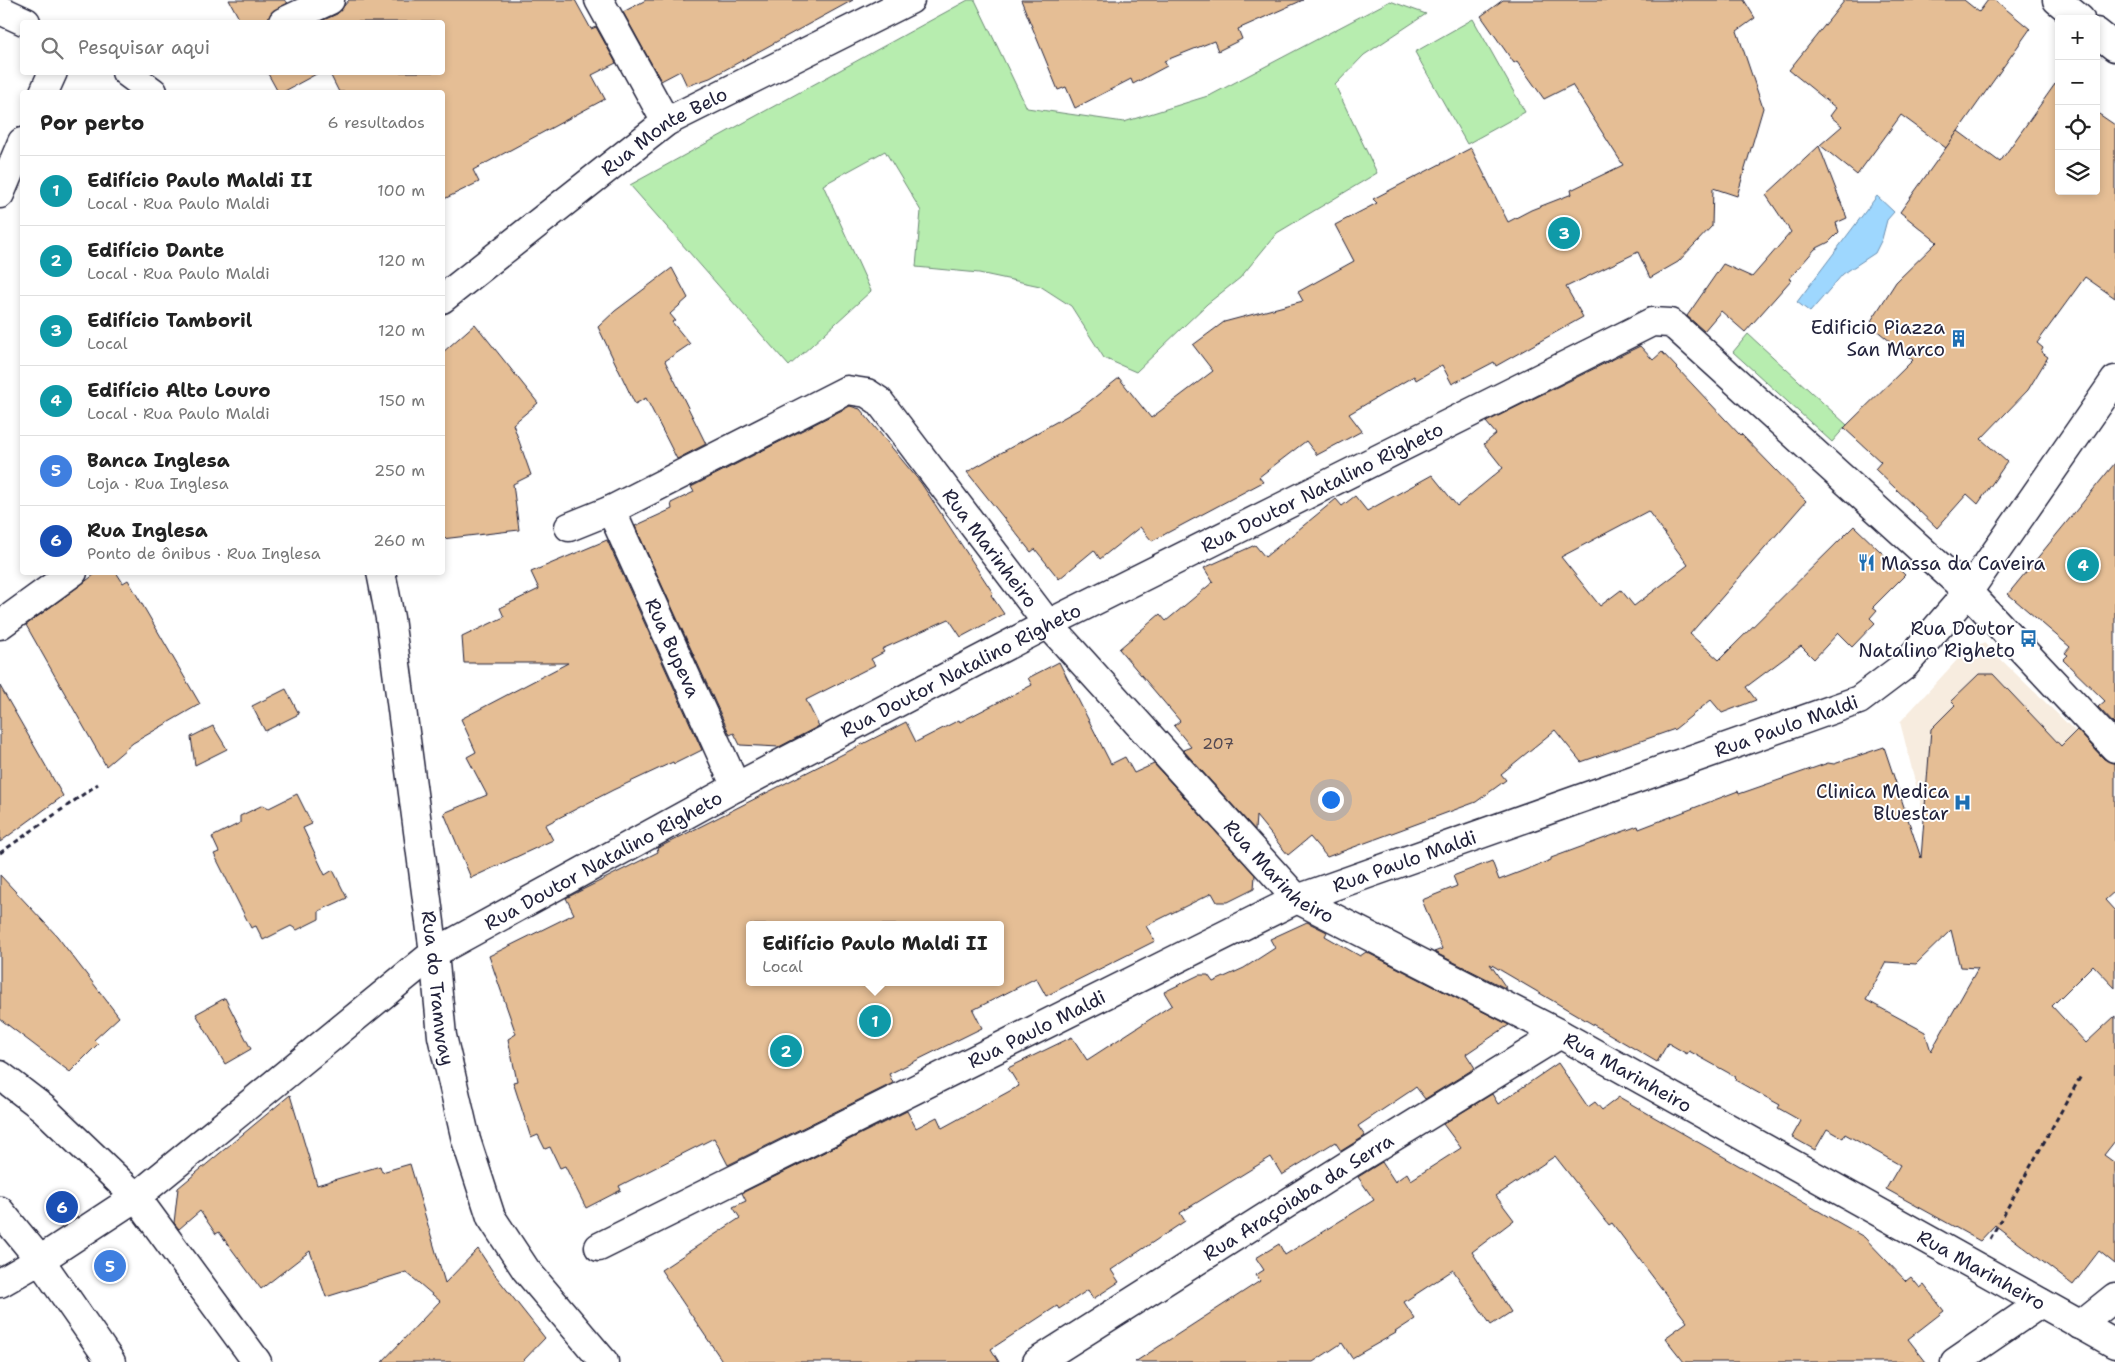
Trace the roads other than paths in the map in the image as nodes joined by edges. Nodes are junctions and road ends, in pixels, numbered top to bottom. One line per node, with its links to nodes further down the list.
1 (330, 0): 8 (street)
2 (599, 0): 15 (street)
3 (910, 0): 15 (street, Rua Monte Belo)
4 (2057, 0): 6 (street)
5 (0, 10): 7 (street)
6 (2075, 15)
7 (22, 20)
8 (287, 20)
9 (2100, 35): 10 (street)
10 (2115, 47)
11 (52, 75): 13 (street)
12 (130, 75): 14 (street)
13 (45, 90)
14 (150, 90)
15 (666, 122): 18 (street, Rua Monte Belo)
16 (20, 147): 17 (street)
17 (0, 194)
18 (445, 297)
19 (2115, 380): 24 (street, Rua Paulo Maldi)
20 (611, 510): 21 (street, Rua Marinheiro); 25 (street, Rua Marinheiro); 28 (street, Rua Bupeva)
21 (569, 527)
22 (69, 575): 26 (street)
23 (382, 575): 30 (street, Rua do Tramway)
24 (1968, 592): 25 (street, Rua Doutor Natalino Righeto); 27 (street, Rua Doutor Natalino Righeto); 29 (street, Rua Paulo Maldi)
25 (1048, 624): 28 (street, Rua Doutor Natalino Righeto); 29 (street, Rua Marinheiro)
26 (0, 625)
27 (2115, 748)
28 (736, 787): 30 (street, Rua Doutor Natalino Righeto)
29 (1297, 899): 31 (street, Rua Marinheiro); 35 (street, Rua Paulo Maldi)
30 (434, 953): 33 (street, Rua Doutor Natalino Righeto); 44 (street, Rua do Tramway)
31 (1560, 1034): 39 (street, Rua Marinheiro); 45 (street, Rua Araçoiaba da Serra)
32 (0, 1075): 33 (street)
33 (136, 1197): 36 (street, Rua Doutor Natalino Righeto); 43 (street)
34 (0, 1211): 36 (street)
35 (599, 1247)
36 (40, 1260): 37 (street, Rua Doutor Natalino Righeto); 42 (street)
37 (0, 1283)
38 (2115, 1297): 40 (street)
39 (2041, 1303): 40 (street, Rua Marinheiro); 46 (street)
40 (2080, 1324): 41 (street, Rua Marinheiro)
41 (2115, 1344)
42 (110, 1362)
43 (257, 1362)
44 (604, 1362)
45 (1037, 1362)
46 (1955, 1362)

